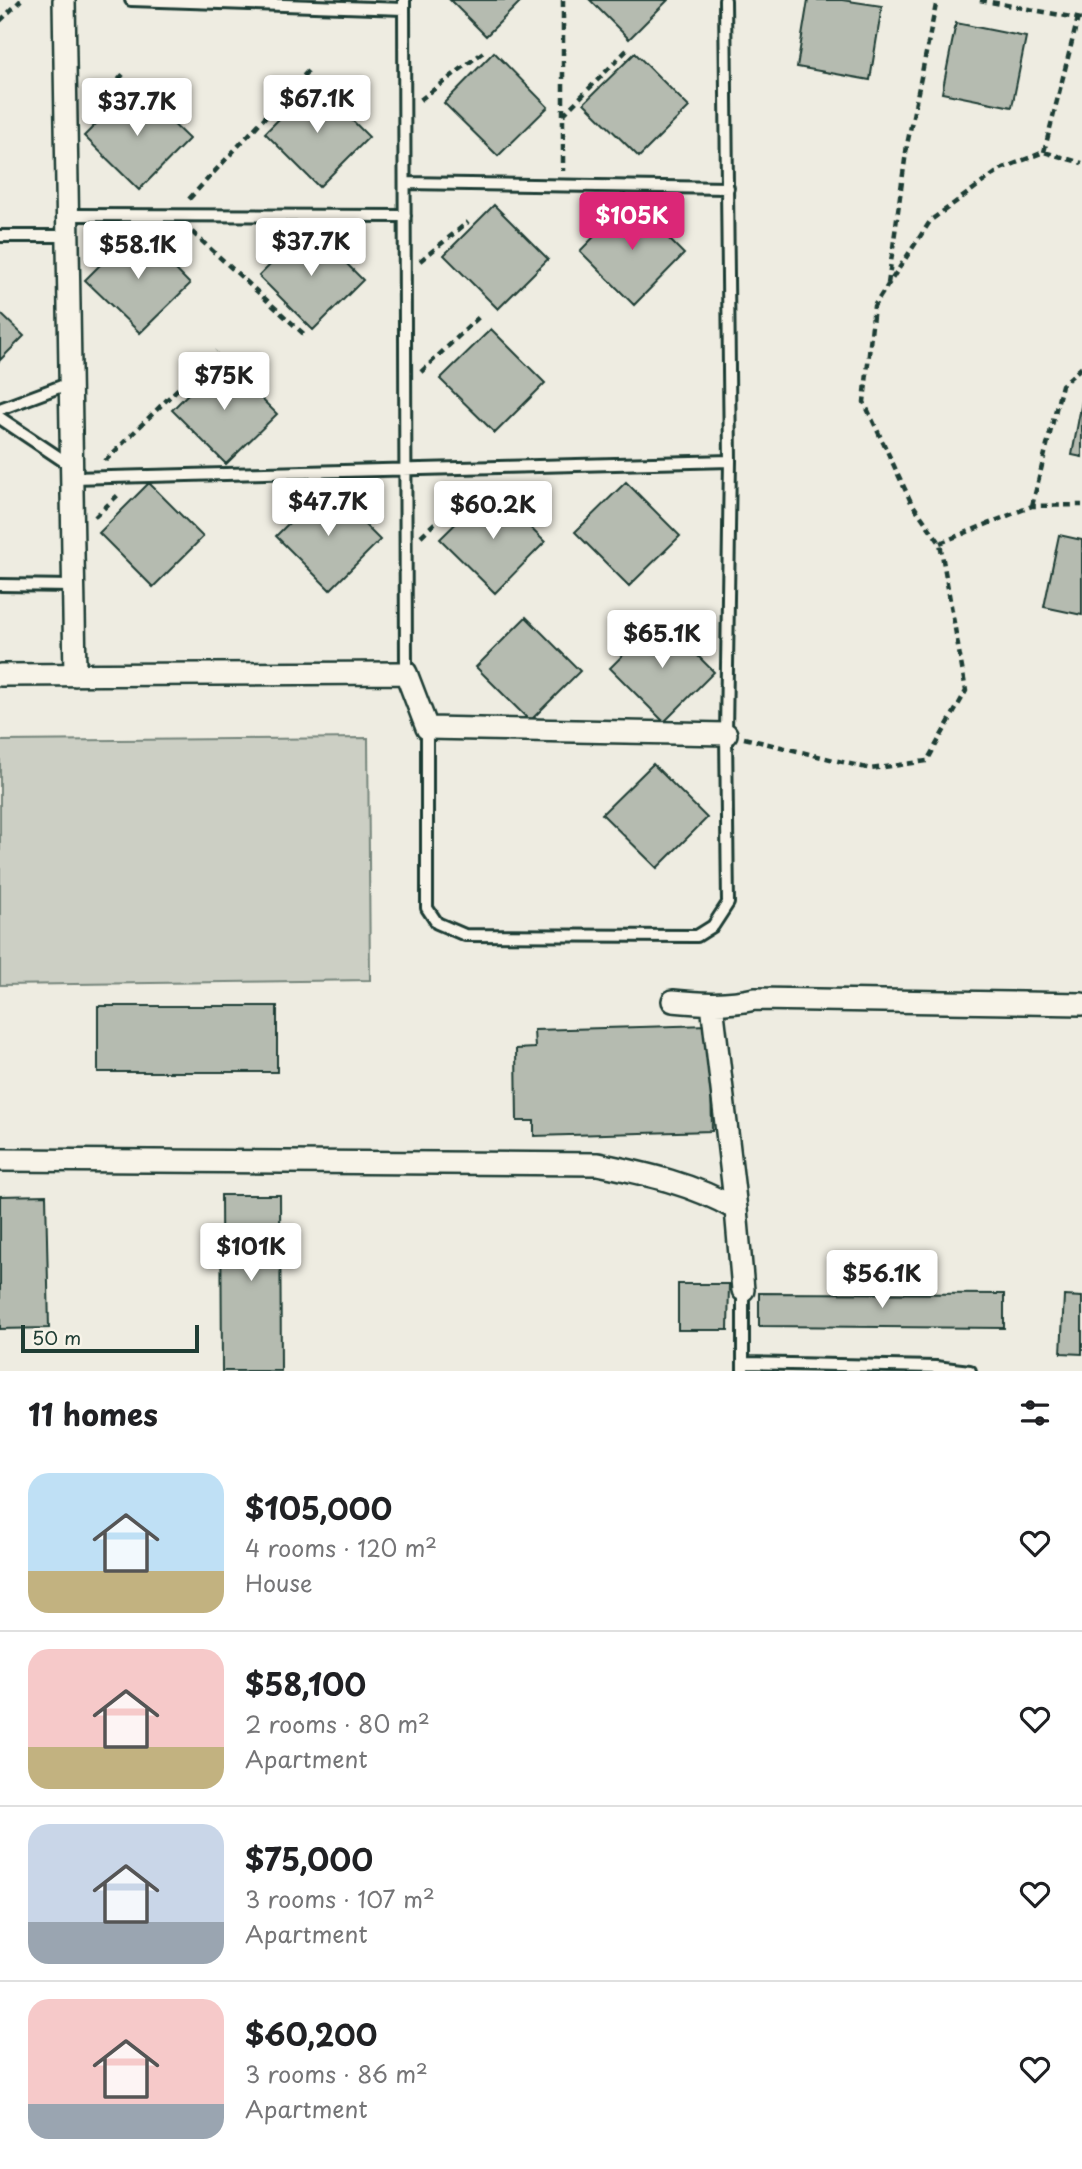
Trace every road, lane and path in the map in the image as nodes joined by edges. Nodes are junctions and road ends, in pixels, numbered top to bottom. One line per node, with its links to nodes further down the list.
1 (21, 0): 10 (path)
2 (64, 0): 16 (street)
3 (131, 0): 8 (lane)
4 (563, 0): 15 (path)
5 (726, 0): 22 (lane)
6 (937, 0): 32 (path)
7 (980, 0): 9 (path)
8 (404, 4): 14 (lane)
9 (1080, 19): 17 (path)
10 (0, 21)
11 (628, 49): 15 (path)
12 (486, 50): 14 (path)
13 (126, 71): 16 (path)
14 (404, 111): 19 (lane)
15 (563, 115): 20 (path)
16 (66, 140): 23 (street)
17 (1044, 152): 18 (path); 32 (path)
18 (1082, 163)
19 (405, 183): 20 (lane); 25 (lane)
20 (563, 185): 21 (lane)
21 (627, 187): 22 (lane); 27 (path)
22 (729, 188): 40 (lane)
23 (67, 215): 24 (lane); 29 (street)
24 (136, 215): 25 (lane); 31 (path)
25 (405, 216): 30 (lane)
26 (468, 222): 30 (path)
27 (672, 229)
28 (0, 236): 29 (lane)
29 (68, 236): 31 (street)
30 (405, 273): 37 (lane)
31 (69, 281): 36 (street)
32 (888, 285): 48 (path)
33 (481, 315): 37 (path)
34 (216, 351): 43 (path)
35 (1082, 367): 46 (path)
36 (70, 383): 38 (lane); 43 (street)
37 (405, 387): 42 (lane)
38 (0, 409)
39 (0, 418): 43 (lane)
40 (730, 461): 41 (lane); 56 (lane)
41 (495, 467): 42 (lane); 49 (path)
42 (405, 469): 44 (lane); 49 (lane)
43 (77, 474): 44 (lane); 47 (street)
44 (137, 476): 47 (path)
45 (1082, 505): 46 (path)
46 (1032, 506): 48 (path)
47 (72, 539): 51 (street)
48 (940, 543): 56 (path)
49 (406, 550): 52 (lane)
50 (0, 585): 51 (lane)
51 (73, 586): 54 (street)
52 (406, 673): 54 (street); 55 (street)
53 (0, 675): 54 (street)
54 (75, 675)
55 (427, 728): 56 (street); 56 (lane)
56 (726, 734)
57 (673, 1001): 58 (street)
58 (712, 1004): 59 (street); 61 (street)
59 (1082, 1004)
60 (0, 1160): 61 (street)
61 (737, 1209): 62 (street)
62 (743, 1290): 63 (lane)
63 (743, 1367): 64 (lane)
64 (971, 1371)

